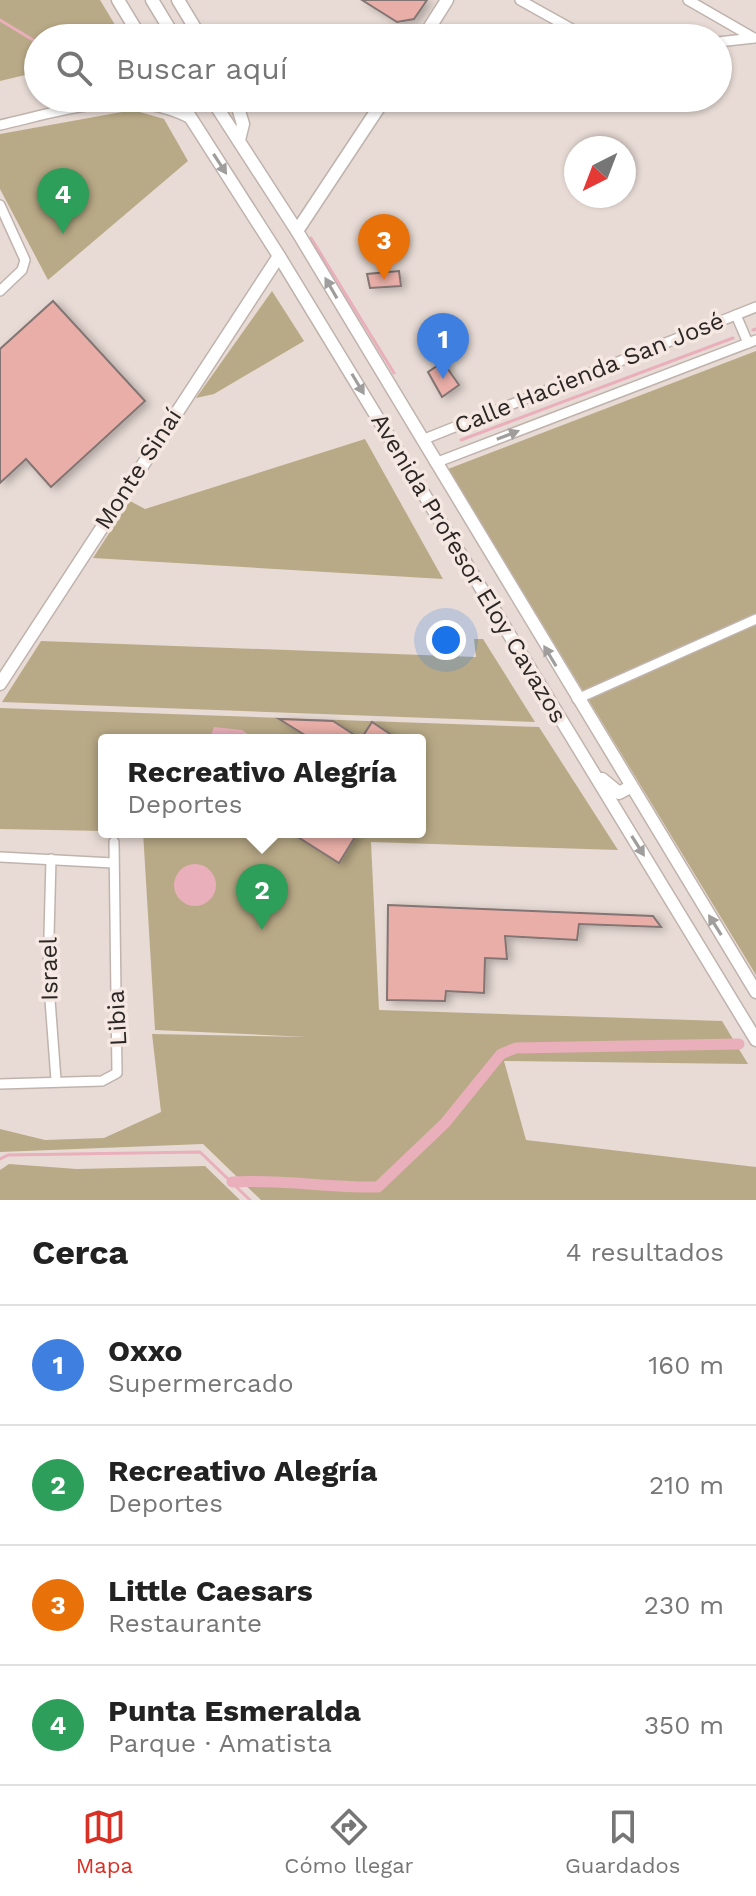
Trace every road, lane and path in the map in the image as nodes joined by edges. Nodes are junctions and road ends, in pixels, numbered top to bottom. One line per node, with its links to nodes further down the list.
1 (118, 0): 7 (main road)
2 (152, 0): 8 (main road)
3 (178, 0): 9 (main road)
4 (447, 0): 10 (main road)
5 (520, 0): 11 (street)
6 (688, 0): 12 (street)
7 (133, 24)
8 (167, 24)
9 (193, 24)
10 (432, 24)
11 (563, 24)
12 (730, 24)
13 (732, 25): 14 (street)
14 (755, 38): 15 (street)
15 (732, 40)
16 (57, 112): 23 (street)
17 (178, 112): 22 (street)
18 (187, 112): 22 (main road, Avenida Profesor Eloy Cavazos)
19 (220, 112): 24 (main road, Avenida Profesor Eloy Cavazos)
20 (239, 112): 24 (main road)
21 (376, 112): 26 (main road)
22 (191, 119): 27 (main road, Avenida Profesor Eloy Cavazos, one-way to 27)
23 (0, 125)
24 (239, 140): 26 (main road, Avenida Profesor Eloy Cavazos)
25 (0, 205): 28 (street)
26 (297, 231): 32 (main road, Avenida Profesor Eloy Cavazos, one-way to 26)
27 (279, 256): 35 (main road, Monte Sinaí); 37 (main road, Avenida Profesor Eloy Cavazos, one-way to 37)
28 (0, 291)
29 (756, 307): 30 (street, Calle Hacienda San José)
30 (736, 315): 31 (street); 32 (street, Calle Hacienda San José)
31 (752, 341): 33 (street, Calle Hacienda San José, one-way to 31)
32 (422, 440): 33 (main road, Avenida Profesor Eloy Cavazos)
33 (435, 463): 36 (main road, Avenida Profesor Eloy Cavazos, one-way to 33)
34 (756, 619): 36 (street)
35 (0, 684)
36 (577, 699): 38 (main road, Avenida Profesor Eloy Cavazos)
37 (591, 769): 38 (main road); 39 (main road, Avenida Profesor Eloy Cavazos)
38 (630, 787): 40 (main road, Avenida Profesor Eloy Cavazos)
39 (620, 818): 40 (main road); 46 (main road, Avenida Profesor Eloy Cavazos, one-way to 46)
40 (659, 836): 45 (main road, Avenida Profesor Eloy Cavazos, one-way to 40)
41 (114, 842): 44 (street, Libia)
42 (0, 857): 43 (street)
43 (51, 859): 44 (street); 47 (street, Israel)
44 (113, 863): 47 (street, Libia)
45 (756, 992)
46 (756, 1040)
47 (56, 1080): 48 (street, Libia)
48 (0, 1084)

